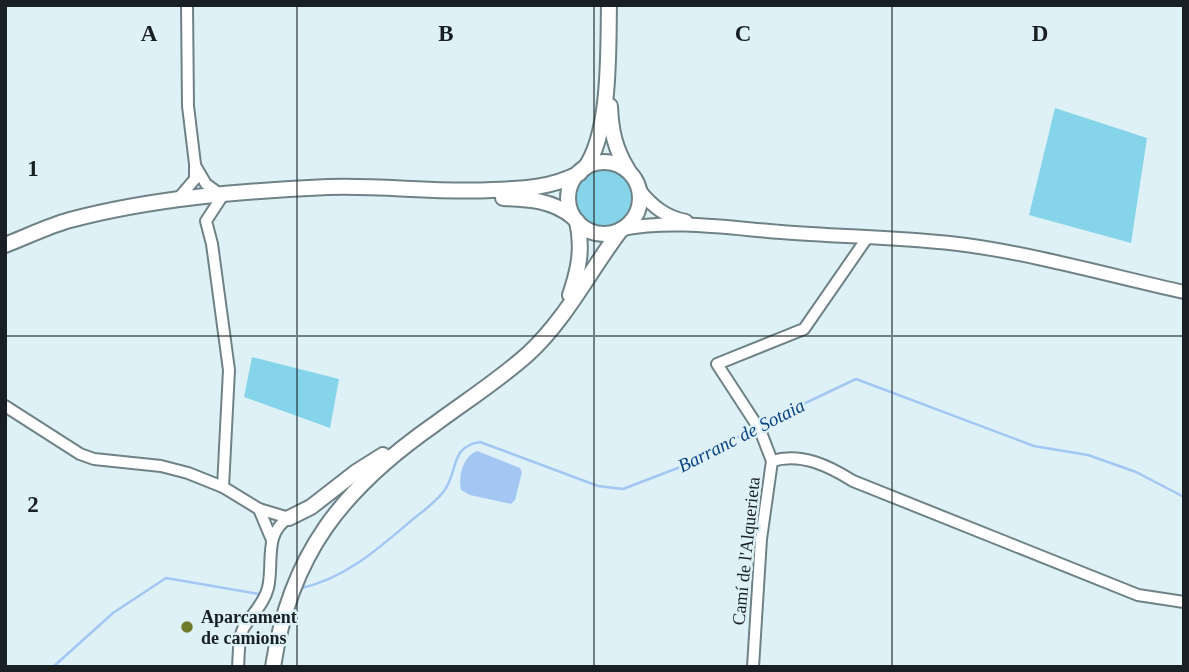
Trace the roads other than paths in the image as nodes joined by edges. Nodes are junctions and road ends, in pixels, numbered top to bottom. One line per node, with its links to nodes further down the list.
1 (187, 5): 4 (street)
2 (610, 5): 3 (main road)
3 (608, 54): 5 (main road); 6 (main road)
4 (195, 164): 9 (street); 10 (street)
5 (582, 170): 6 (main road); 8 (main road); 11 (main road)
6 (630, 174): 7 (main road)
7 (640, 191): 12 (street); 13 (main road)
8 (457, 192): 9 (main road); 11 (main road)
9 (222, 195): 10 (main road); 21 (street)
10 (177, 200): 15 (main road)
11 (575, 219): 13 (main road); 17 (main road)
12 (717, 228): 13 (street); 14 (street)
13 (621, 230): 17 (main road)
14 (867, 238): 16 (street); 20 (street, Camí de l'Alquerieta)
15 (5, 245)
16 (1184, 292)
17 (561, 318): 19 (main road)
18 (5, 406): 21 (street)
19 (410, 443): 23 (main road); 27 (main road)
20 (772, 461): 25 (street); 28 (street, Camí de l'Alquerieta)
21 (223, 486): 22 (street)
22 (258, 509): 23 (street); 24 (street)
23 (289, 518): 24 (street)
24 (272, 540): 26 (street)
25 (1184, 602)
26 (238, 667)
27 (272, 667)
28 (753, 667)

